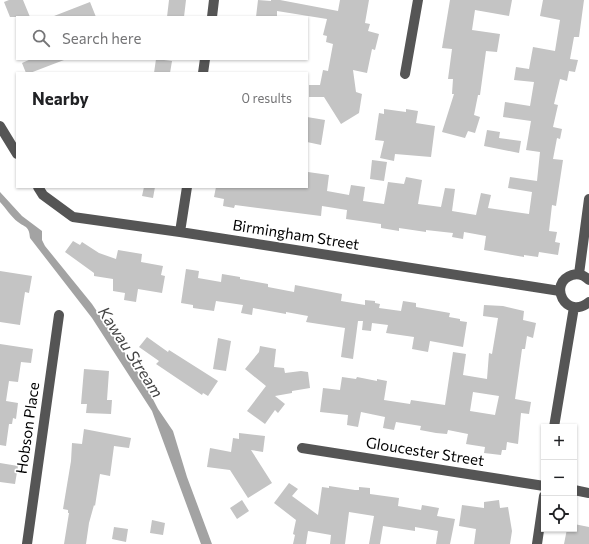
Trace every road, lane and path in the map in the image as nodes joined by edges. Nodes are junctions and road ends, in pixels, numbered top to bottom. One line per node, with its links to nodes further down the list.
1 (214, 0): 3 (street)
2 (418, 0): 6 (street)
3 (212, 16)
4 (205, 60): 5 (street)
5 (203, 72)
6 (405, 74)
7 (0, 126): 8 (street)
8 (16, 152)
9 (39, 188): 12 (street, Birmingham Street)
10 (187, 188): 12 (street)
11 (589, 198): 13 (street)
12 (180, 232): 15 (street, Birmingham Street)
13 (578, 274): 14 (street); 15 (street)
14 (589, 280)
15 (560, 290): 17 (street)
16 (589, 302): 17 (street)
17 (574, 307): 19 (street)
18 (59, 315): 25 (street, Hobson Place)
19 (554, 424)
20 (302, 448): 21 (street, Gloucester Street)
21 (541, 486)
22 (577, 490): 23 (street)
23 (589, 492)
24 (541, 517): 26 (street)
25 (27, 544)
26 (537, 544)

